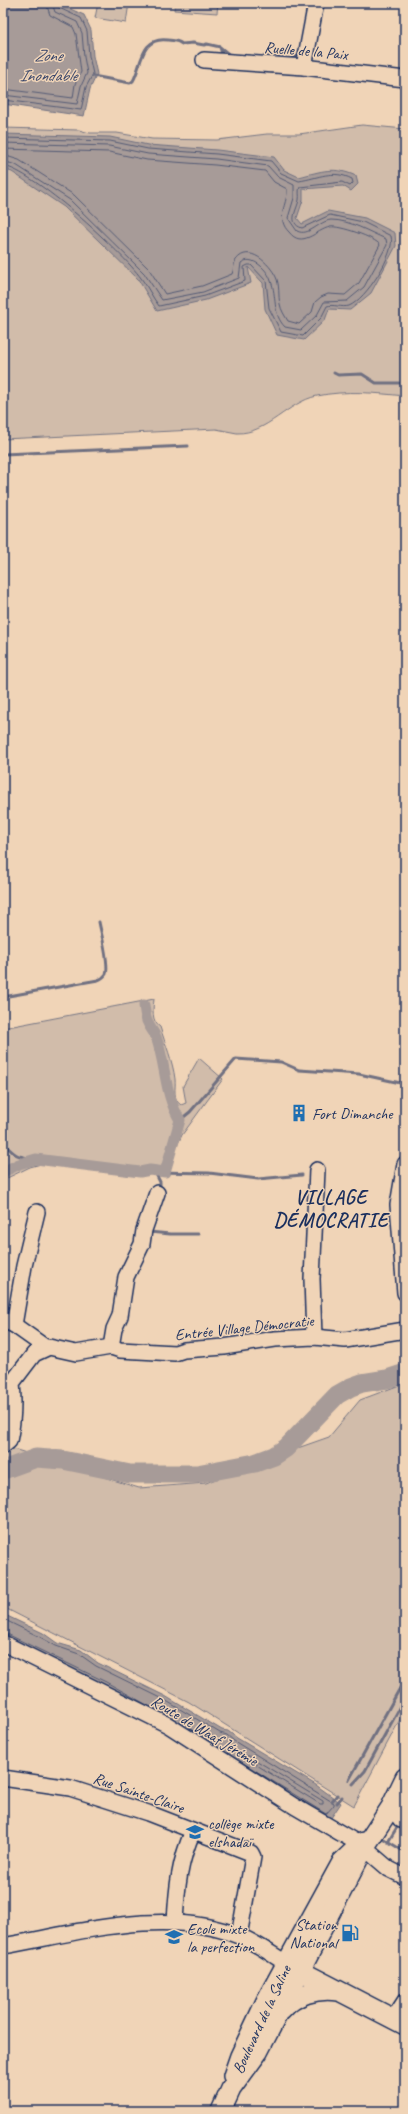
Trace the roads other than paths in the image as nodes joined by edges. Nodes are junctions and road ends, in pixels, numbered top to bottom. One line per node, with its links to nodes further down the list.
1 (316, 3): 3 (street)
2 (204, 60): 3 (street, Ruelle de la Paix)
3 (304, 67): 4 (street, Ruelle de la Paix)
4 (405, 79)
5 (405, 1164): 9 (street)
6 (317, 1170): 12 (street)
7 (157, 1193): 14 (street)
8 (38, 1212): 10 (street)
9 (405, 1293)
10 (8, 1322): 13 (street)
11 (405, 1330): 12 (street, Entrée Village Démocratie)
12 (314, 1336): 14 (street, Entrée Village Démocratie)
13 (45, 1347): 14 (street); 15 (street)
14 (111, 1347)
15 (6, 1381): 16 (street)
16 (3, 1446)
17 (3, 1643): 24 (street, Route de Waaf Jérémie)
18 (405, 1766): 24 (main road, Boulevard de la Saline)
19 (3, 1778): 23 (street, Rue Sainte-Claire)
20 (405, 1778): 21 (main road, Boulevard de la Saline)
21 (391, 1808): 22 (street); 24 (main road, Boulevard de la Saline)
22 (405, 1820)
23 (193, 1830): 26 (street); 27 (street, Rue Sainte-Claire)
24 (363, 1846): 25 (street, Route de Waaf Jérémie); 29 (main road, Boulevard de la Saline)
25 (405, 1877)
26 (175, 1921): 27 (street); 28 (street)
27 (239, 1936): 29 (street)
28 (3, 1946)
29 (293, 1966): 30 (main road); 32 (main road, Boulevard de la Saline); 34 (main road, Boulevard de la Saline)
30 (342, 1992): 32 (main road); 33 (main road)
31 (405, 2001): 33 (street)
32 (277, 2016): 34 (main road, Boulevard de la Saline)
33 (400, 2022)
34 (231, 2089): 35 (main road, Boulevard de la Saline)
35 (221, 2111)

